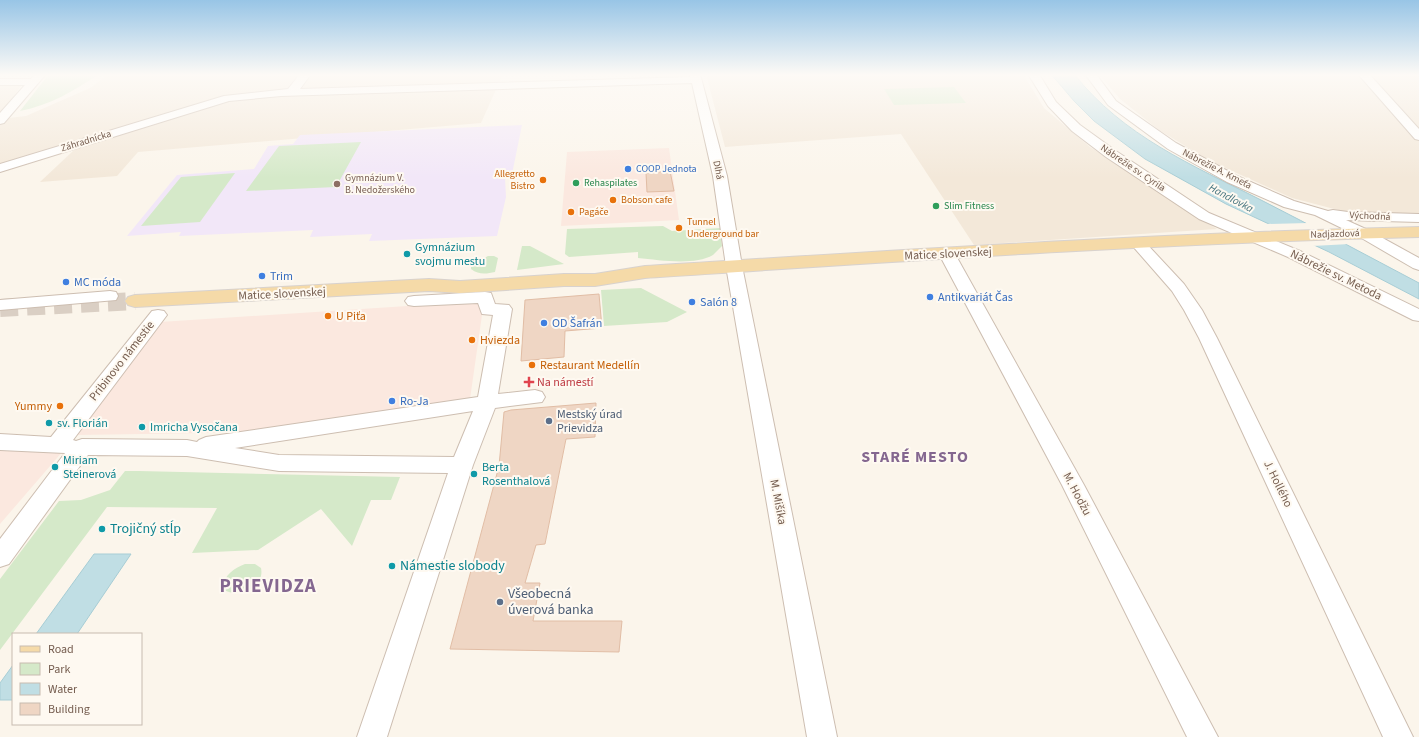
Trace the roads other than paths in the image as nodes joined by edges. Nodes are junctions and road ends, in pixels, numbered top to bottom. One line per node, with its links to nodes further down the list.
1 (10, 108): 7 (street)
2 (194, 108): 9 (street, Záhradnícka)
3 (704, 108): 18 (street, Dlhá)
4 (1056, 108): 13 (street, Nábrežie sv. Cyrila)
5 (1120, 108): 10 (street, Nábrežie A. Kmeťa)
6 (1394, 108): 8 (street)
7 (0, 120)
8 (1419, 136)
9 (0, 168)
10 (1320, 212): 11 (street, Nábrežie A. Kmeťa); 12 (street, Východná)
11 (1364, 233): 12 (main road, Nadjazdová); 13 (main road, Nadjazdová); 15 (street, Nábrežie A. Kmeťa)
12 (1418, 233): 15 (street)
13 (1252, 237): 14 (main road, Matice slovenskej); 24 (street, Nábrežie sv. Metoda)
14 (1138, 243): 16 (main road, Matice slovenskej); 36 (street, J. Hollého)
15 (1392, 249): 17 (street, Nábrežie A. Kmeťa)
16 (947, 254): 18 (main road, Matice slovenskej); 35 (street, M. Hodžu)
17 (1419, 265)
18 (734, 266): 20 (main road, Matice slovenskej); 34 (street, M. Mišíka)
19 (110, 296): 22 (street)
20 (135, 301)
21 (414, 301): 26 (street)
22 (0, 305)
23 (158, 315): 28 (street, Pribinovo námestie)
24 (1419, 316)
25 (535, 397): 26 (street)
26 (487, 402): 30 (street); 31 (street)
27 (0, 442): 28 (street)
28 (57, 445): 29 (street)
29 (82, 447): 30 (street); 32 (street)
30 (187, 448): 31 (street)
31 (462, 464): 33 (street)
32 (0, 557)
33 (372, 737)
34 (822, 737)
35 (1203, 737)
36 (1398, 737)

